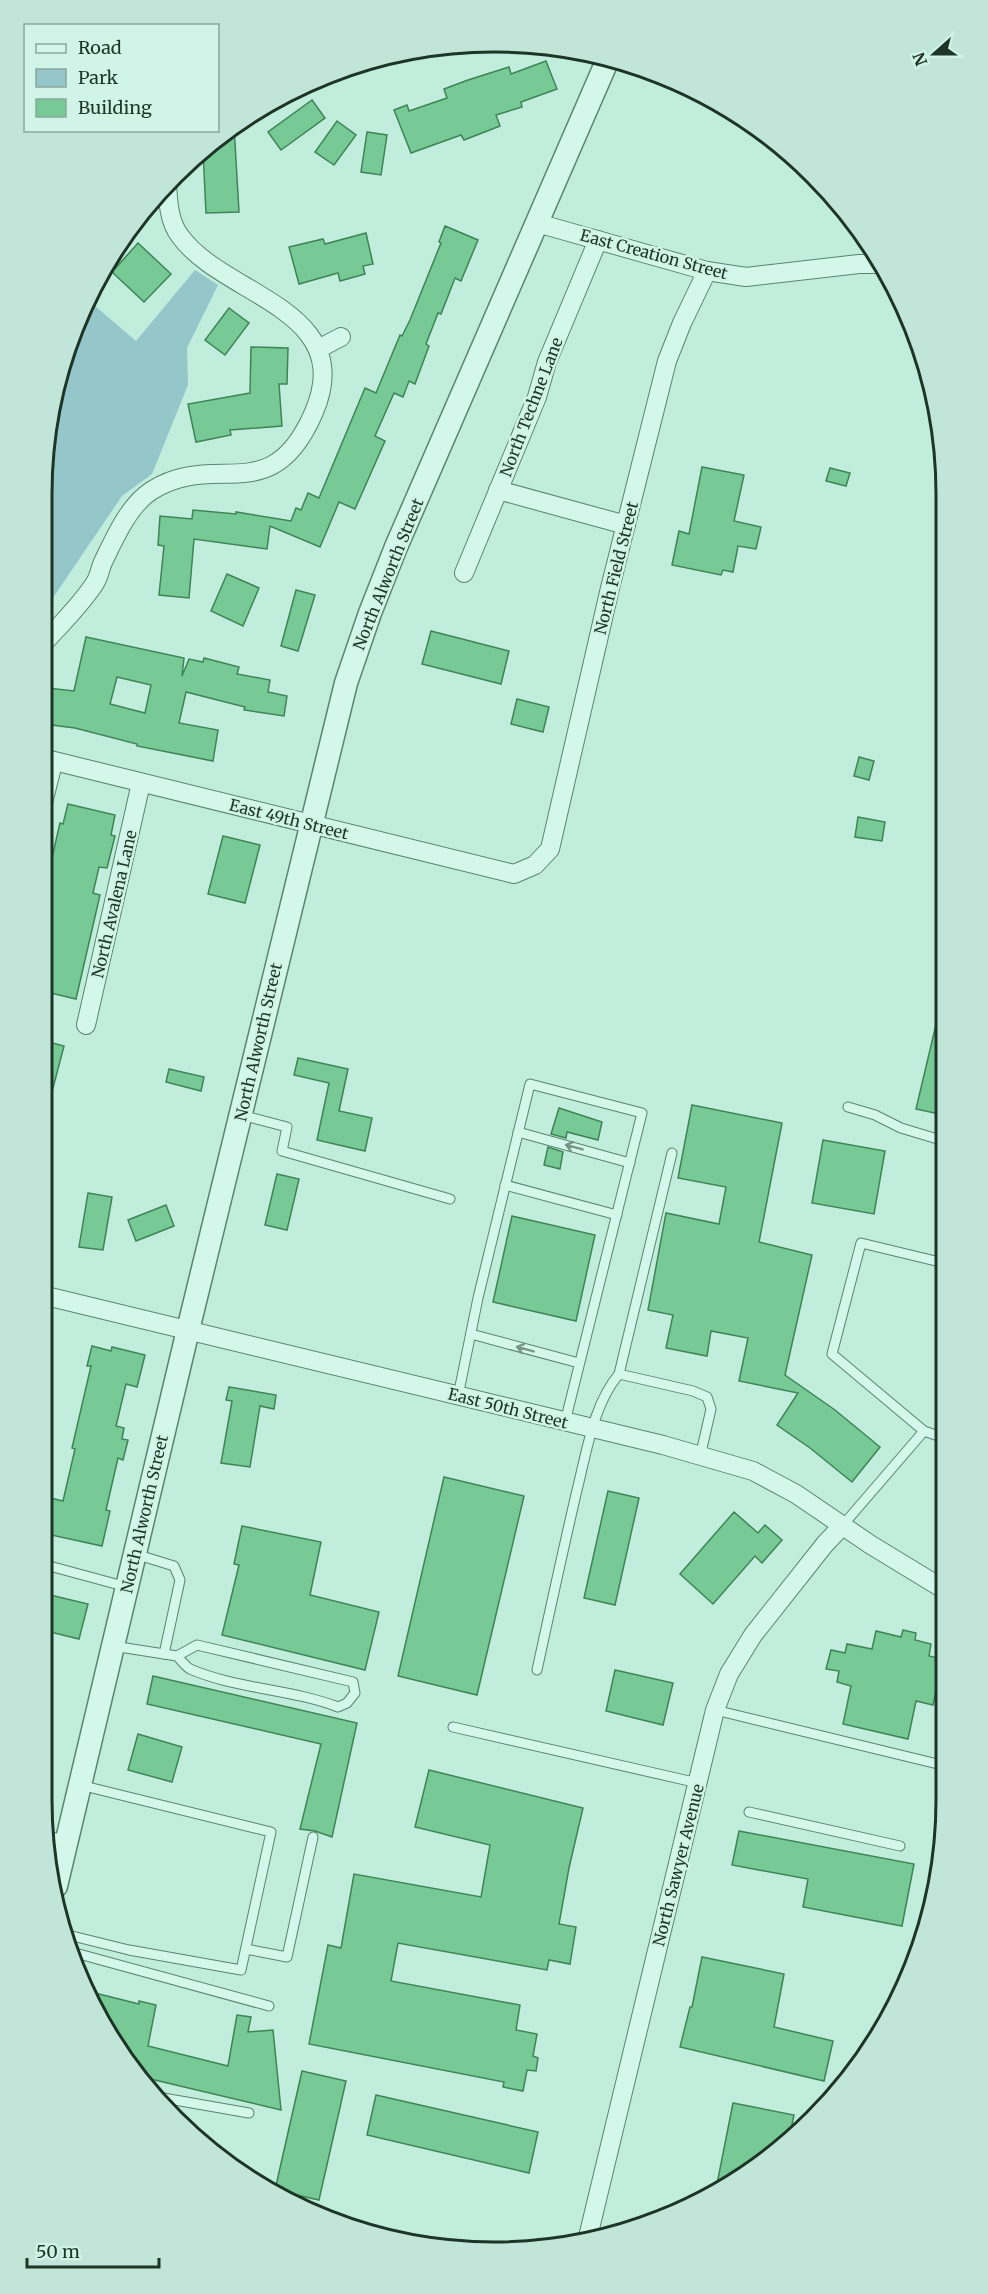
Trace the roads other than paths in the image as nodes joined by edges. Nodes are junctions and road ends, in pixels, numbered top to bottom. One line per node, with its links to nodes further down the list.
1 (604, 67): 3 (street, North Alworth Street)
2 (168, 196): 8 (street)
3 (537, 223): 4 (street, East Creation Street); 15 (street, North Alworth Street)
4 (598, 240): 6 (street, East Creation Street); 9 (street, North Techne Lane)
5 (870, 264): 6 (street, East Creation Street)
6 (707, 271): 10 (street, North Field Street)
7 (341, 337): 8 (street)
8 (318, 349): 12 (street)
9 (498, 490): 10 (street); 11 (street, North Techne Lane)
10 (626, 525): 16 (street, North Field Street)
11 (464, 573)
12 (52, 634)
13 (52, 761): 14 (street, East 49th Street)
14 (141, 783): 15 (street, East 49th Street); 17 (street, North Avalena Lane)
15 (310, 824): 16 (street, East 49th Street); 19 (street, North Alworth Street)
16 (535, 865)
17 (86, 1025)
18 (848, 1107): 21 (lane)
19 (241, 1115): 25 (lane); 29 (street, North Alworth Street)
20 (518, 1132): 23 (lane, one-way to 20); 23 (lane); 24 (lane)
21 (936, 1139)
22 (672, 1153): 32 (lane)
23 (630, 1162): 26 (lane)
24 (505, 1185): 26 (lane); 30 (lane)
25 (450, 1199)
26 (617, 1215): 31 (lane)
27 (936, 1261): 36 (lane)
28 (52, 1297): 29 (street, East 50th Street)
29 (188, 1330): 33 (street, East 50th Street); 40 (street, North Alworth Street)
30 (471, 1334): 31 (lane, one-way to 30); 33 (lane)
31 (579, 1363): 34 (lane)
32 (619, 1374): 35 (lane); 38 (lane)
33 (458, 1395): 34 (street, East 50th Street)
34 (565, 1422): 35 (street, East 50th Street)
35 (592, 1428): 38 (street, East 50th Street); 47 (lane)
36 (924, 1431): 37 (lane); 39 (lane)
37 (936, 1435)
38 (700, 1457): 39 (street, East 50th Street)
39 (843, 1525): 42 (street, East 50th Street); 48 (street, North Sawyer Avenue)
40 (135, 1554): 43 (street, North Alworth Street); 45 (lane)
41 (52, 1567): 43 (lane)
42 (936, 1585)
43 (127, 1587): 44 (street, North Alworth Street)
44 (113, 1646): 45 (lane); 52 (street, North Alworth Street)
45 (164, 1654): 46 (lane)
46 (177, 1656): 46 (lane)
47 (537, 1670)
48 (715, 1710): 50 (lane); 51 (street, North Sawyer Avenue)
49 (453, 1727): 51 (lane)
50 (936, 1764)
51 (698, 1783): 64 (street, North Sawyer Avenue)
52 (80, 1785): 55 (street, North Alworth Street); 59 (lane)
53 (749, 1812): 56 (lane)
54 (313, 1837): 59 (lane)
55 (57, 1843): 57 (street, North Alworth Street)
56 (900, 1846)
57 (57, 1861)
58 (74, 1937): 59 (lane)
59 (246, 1949)
60 (81, 1954): 61 (lane)
61 (269, 2006)
62 (170, 2099): 63 (lane)
63 (249, 2113)
64 (590, 2231)

